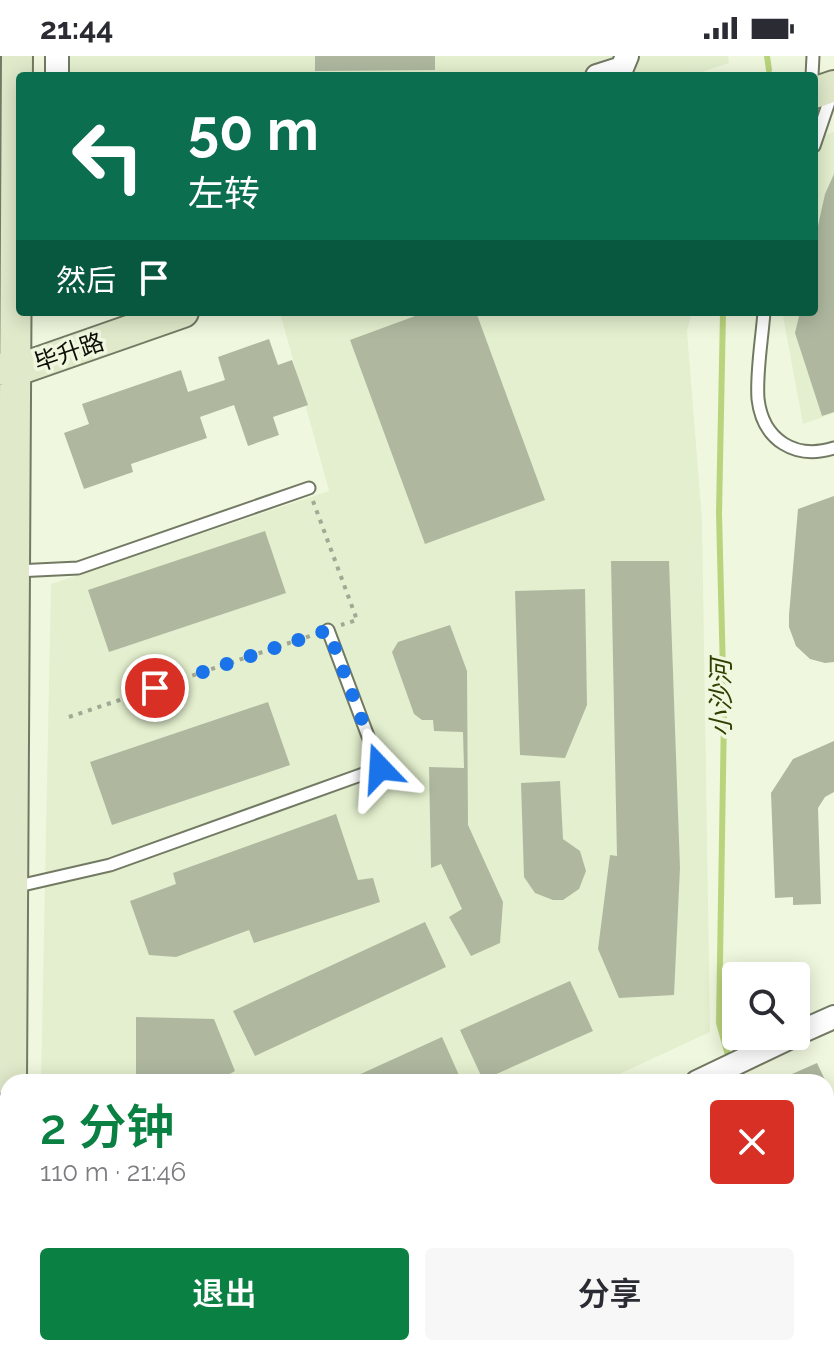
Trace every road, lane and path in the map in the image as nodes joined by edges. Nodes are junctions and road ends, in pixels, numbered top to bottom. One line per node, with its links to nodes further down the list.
1 (627, 56): 2 (street)
2 (610, 72)
3 (834, 87): 5 (lane)
4 (16, 91): 8 (street)
5 (818, 134)
6 (171, 316): 8 (street, 毕升路)
7 (764, 316): 9 (lane)
8 (8, 370): 11 (street)
9 (834, 448)
10 (309, 488): 11 (lane); 12 (path)
11 (16, 571): 14 (street)
12 (328, 630): 13 (path); 14 (lane)
13 (69, 717)
14 (14, 887): 18 (street)
15 (834, 1017): 16 (street)
16 (810, 1028)
17 (763, 1050): 19 (street)
18 (11, 1074)
19 (713, 1074)

